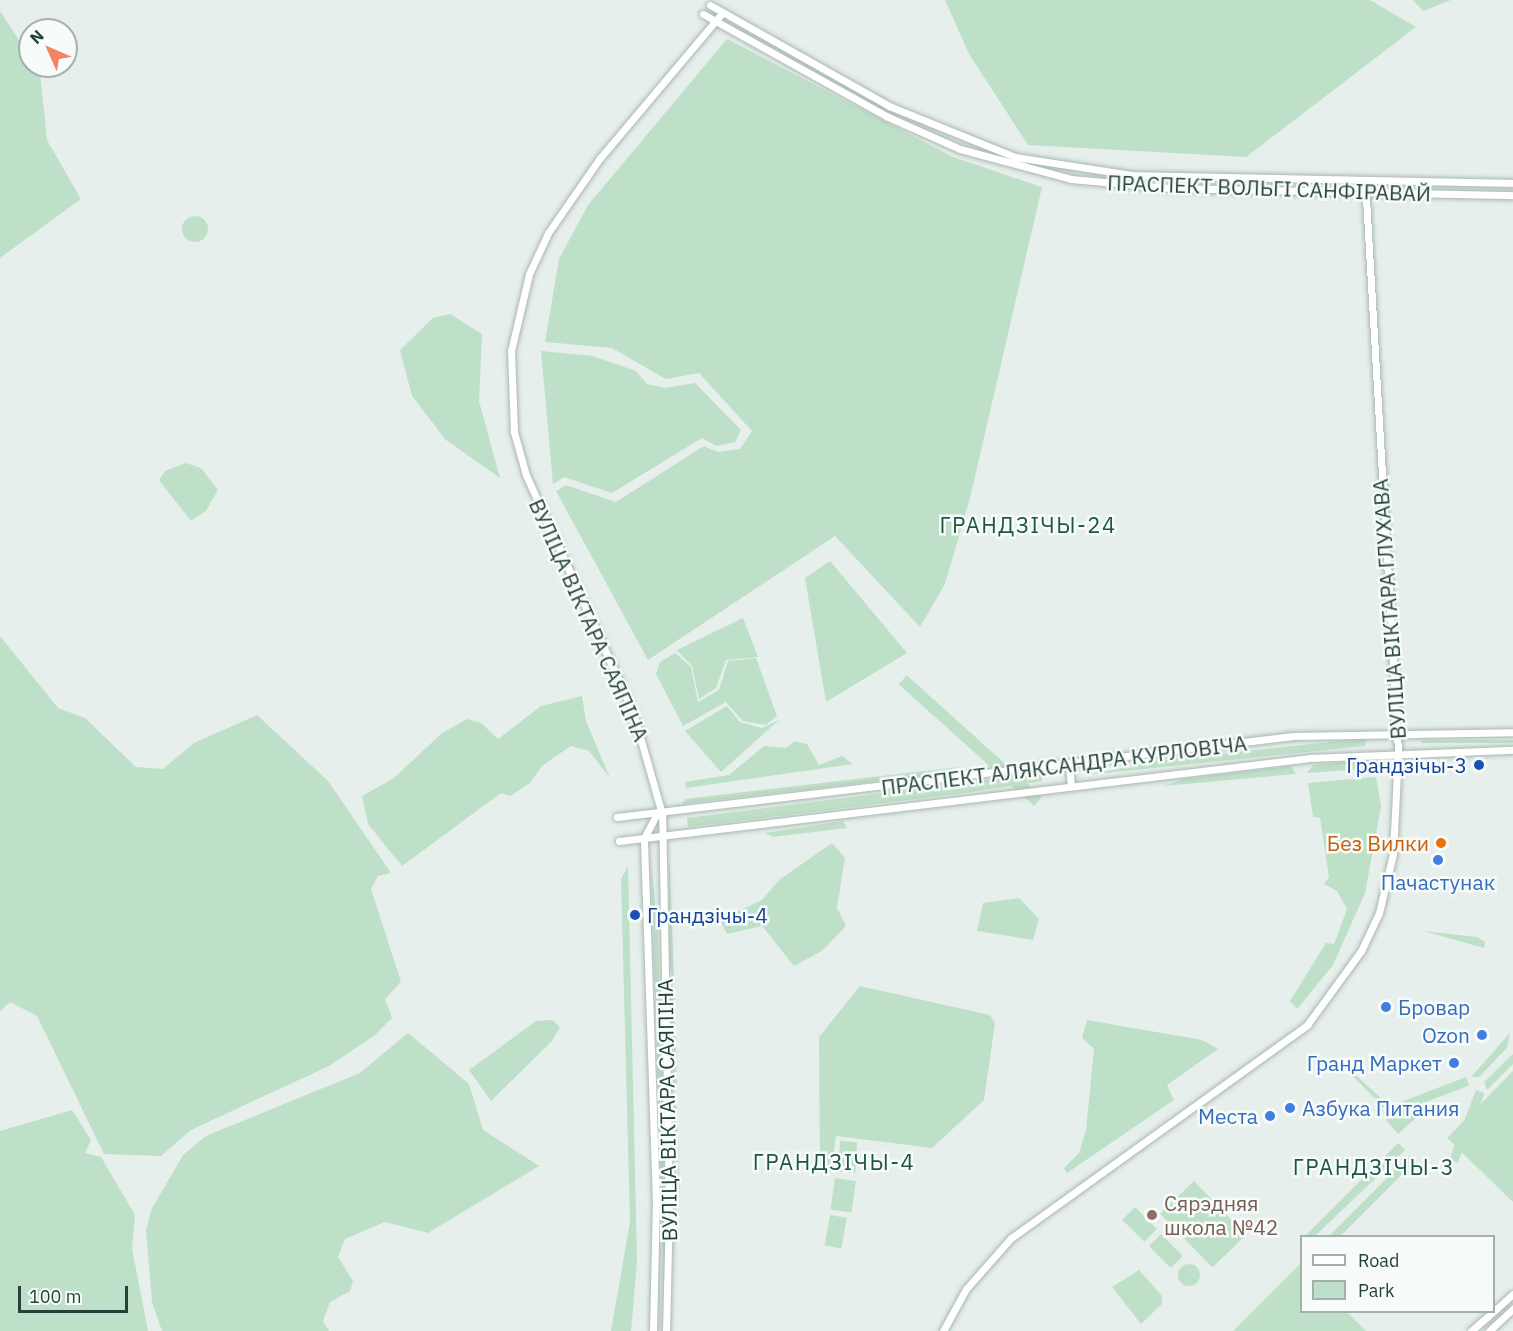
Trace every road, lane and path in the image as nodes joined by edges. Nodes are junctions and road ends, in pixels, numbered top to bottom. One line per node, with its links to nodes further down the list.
1 (710, 5): 2 (street, ПРАСПЕКТ ВОЛЬГІ САНФІРАВАЙ)
2 (722, 13): 4 (street, ВУЛІЦА ВІКТАРА САЯПІНА); 5 (street, ПРАСПЕКТ ВОЛЬГІ САНФІРАВАЙ)
3 (703, 14): 4 (street, ПРАСПЕКТ ВОЛЬГІ САНФІРАВАЙ)
4 (715, 21): 6 (street, ПРАСПЕКТ ВОЛЬГІ САНФІРАВАЙ); 17 (street, ВУЛІЦА ВІКТАРА САЯПІНА)
5 (1015, 157): 6 (street); 7 (street, ПРАСПЕКТ ВОЛЬГІ САНФІРАВАЙ)
6 (1006, 164): 9 (street, ПРАСПЕКТ ВОЛЬГІ САНФІРАВАЙ)
7 (1365, 181): 8 (street, ПРАСПЕКТ ВОЛЬГІ САНФІРАВАЙ); 9 (street, ВУЛІЦА ВІКТАРА ГЛУХАВА)
8 (1513, 183)
9 (1364, 193): 10 (street, ПРАСПЕКТ ВОЛЬГІ САНФІРАВАЙ); 12 (street, ВУЛІЦА ВІКТАРА ГЛУХАВА)
10 (1513, 195)
11 (1513, 732): 12 (street, ПРАСПЕКТ АЛЯКСАНДРА КУРЛОВІЧА)
12 (1398, 734): 14 (street, ВУЛІЦА ВІКТАРА ГЛУХАВА); 15 (street, ПРАСПЕКТ АЛЯКСАНДРА КУРЛОВІЧА)
13 (1513, 750): 14 (street, ПРАСПЕКТ АЛЯКСАНДРА КУРЛОВІЧА)
14 (1398, 751): 16 (street, ПРАСПЕКТ АЛЯКСАНДРА КУРЛОВІЧА); 30 (street, ВУЛІЦА ВІКТАРА ГЛУХАВА)
15 (1069, 764): 16 (street); 17 (street, ПРАСПЕКТ АЛЯКСАНДРА КУРЛОВІЧА)
16 (1071, 786): 19 (street, ПРАСПЕКТ АЛЯКСАНДРА КУРЛОВІЧА)
17 (659, 814): 18 (street, ПРАСПЕКТ АЛЯКСАНДРА КУРЛОВІЧА); 19 (street, ВУЛІЦА ВІКТАРА САЯПІНА); 20 (street, ВУЛІЦА ВІКТАРА САЯПІНА)
18 (617, 817)
19 (663, 836): 20 (street, ПРАСПЕКТ АЛЯКСАНДРА КУРЛОВІЧА); 24 (street, ВУЛІЦА ВІКТАРА САЯПІНА)
20 (644, 838): 21 (street, ПРАСПЕКТ АЛЯКСАНДРА КУРЛОВІЧА); 23 (street, ВУЛІЦА ВІКТАРА САЯПІНА)
21 (620, 841)
22 (1513, 1294): 25 (street)
23 (656, 1302): 24 (street); 28 (street, ВУЛІЦА ВІКТАРА САЯПІНА)
24 (668, 1304): 29 (street, ВУЛІЦА ВІКТАРА САЯПІНА)
25 (1495, 1309)
26 (1513, 1310): 32 (street)
27 (1491, 1313): 31 (street)
28 (653, 1331)
29 (666, 1331)
30 (943, 1331)
31 (1472, 1331)
32 (1489, 1331)

